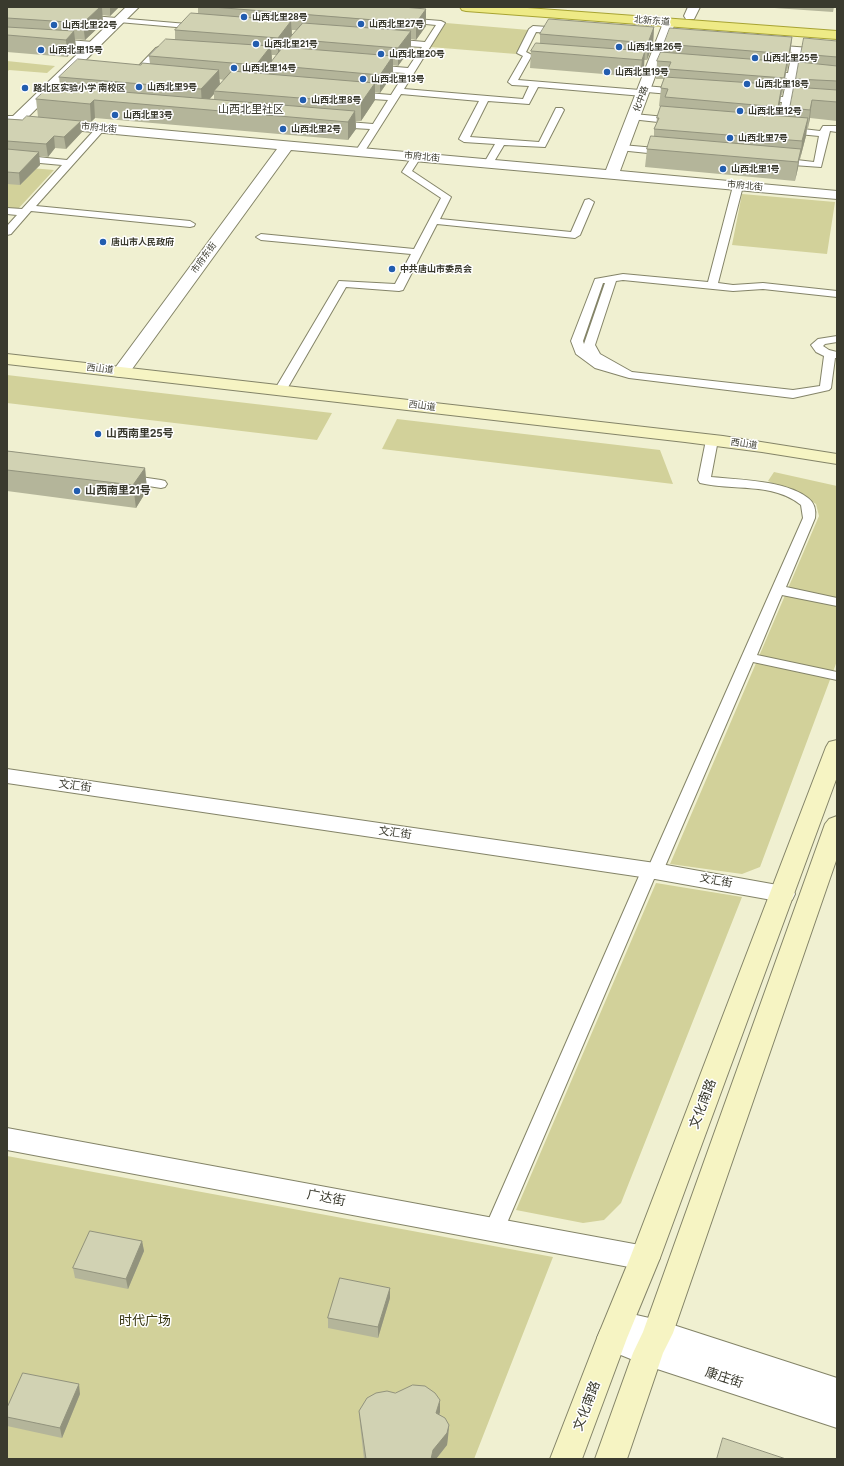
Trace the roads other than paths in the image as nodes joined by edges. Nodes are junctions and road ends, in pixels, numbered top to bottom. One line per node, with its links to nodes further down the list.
1 (133, 7): 6 (street)
2 (466, 7): 8 (main road, 北新东道)
3 (570, 7): 4 (main road, 北新东道)
4 (692, 12): 10 (main road, 北新东道)
5 (74, 17): 6 (lane)
6 (119, 20): 9 (lane); 15 (street)
7 (401, 20): 16 (lane)
8 (669, 22): 12 (main road, 北新东道); 30 (street, 化中路)
9 (206, 27)
10 (837, 27)
11 (571, 32): 29 (lane)
12 (837, 35)
13 (46, 42): 15 (lane)
14 (379, 42): 16 (lane)
15 (93, 45): 22 (street)
16 (426, 45): 23 (lane)
17 (757, 47): 18 (lane)
18 (797, 50): 20 (lane); 26 (lane)
19 (174, 51): 27 (lane)
20 (837, 53)
21 (364, 67): 23 (lane)
22 (68, 70): 24 (lane); 34 (street)
23 (410, 71): 33 (lane)
24 (82, 72)
25 (760, 73): 26 (lane)
26 (791, 76): 28 (lane); 38 (lane)
27 (149, 77)
28 (837, 79)
29 (535, 84): 30 (lane); 35 (lane)
30 (644, 91): 31 (lane); 41 (street, 化中路)
31 (692, 92)
32 (346, 94): 33 (lane)
33 (395, 95): 35 (lane); 45 (lane)
34 (40, 98): 37 (lane); 42 (street)
35 (485, 98): 49 (lane)
36 (755, 98): 38 (lane)
37 (56, 99)
38 (786, 100): 39 (lane); 48 (lane)
39 (837, 104)
40 (559, 110): 49 (lane)
41 (634, 117): 43 (lane); 51 (street, 化中路)
42 (12, 120): 46 (street, 市府北街)
43 (688, 122)
44 (329, 123): 45 (lane)
45 (375, 127): 52 (lane)
46 (101, 128): 50 (street, 市府北街); 57 (lane)
47 (837, 129): 48 (lane)
48 (824, 134): 56 (lane)
49 (501, 142): 58 (lane)
50 (287, 145): 52 (street, 市府北街); 75 (street, 市府东街)
51 (622, 148): 53 (lane); 59 (street, 化中路)
52 (360, 152): 55 (street, 市府北街)
53 (677, 152)
54 (7, 157): 57 (lane)
55 (416, 157): 58 (street, 市府北街); 65 (lane)
56 (771, 161)
57 (69, 163): 64 (lane)
58 (489, 163): 59 (street, 市府北街)
59 (612, 174): 60 (street, 市府北街)
60 (738, 186): 61 (street, 市府北街); 70 (lane)
61 (837, 195)
62 (589, 202): 65 (lane)
63 (7, 210): 64 (lane)
64 (27, 210): 66 (lane); 67 (lane)
65 (434, 221): 69 (lane)
66 (190, 224)
67 (7, 232)
68 (261, 236): 69 (lane)
69 (418, 252): 76 (lane)
70 (712, 286): 71 (lane); 73 (lane)
71 (837, 294)
72 (837, 339): 73 (lane)
73 (834, 354)
74 (7, 359): 75 (street, 西山道)
75 (121, 372): 76 (street, 西山道)
76 (281, 389): 77 (street, 西山道)
77 (712, 440): 78 (street, 西山道); 81 (lane)
78 (837, 459)
79 (115, 478): 80 (lane)
80 (161, 484)
81 (778, 590): 82 (lane); 83 (lane)
82 (837, 602)
83 (748, 657): 84 (lane); 88 (lane)
84 (837, 676)
85 (837, 747): 89 (street, 文化南路)
86 (7, 776): 88 (street, 文汇街)
87 (837, 824): 94 (street)
88 (655, 871): 89 (street, 文汇街); 91 (lane)
89 (783, 894): 92 (street, 文化南路)
90 (7, 1139): 91 (street, 广达街)
91 (494, 1230): 92 (street, 广达街)
92 (645, 1258): 93 (street, 文化南路)
93 (616, 1331): 94 (street, 康庄街); 97 (street, 文化南路)
94 (653, 1343): 95 (street, 康庄街); 96 (street, 康庄街); 98 (street)
95 (837, 1392)
96 (837, 1414)
97 (566, 1459)
98 (611, 1459)

